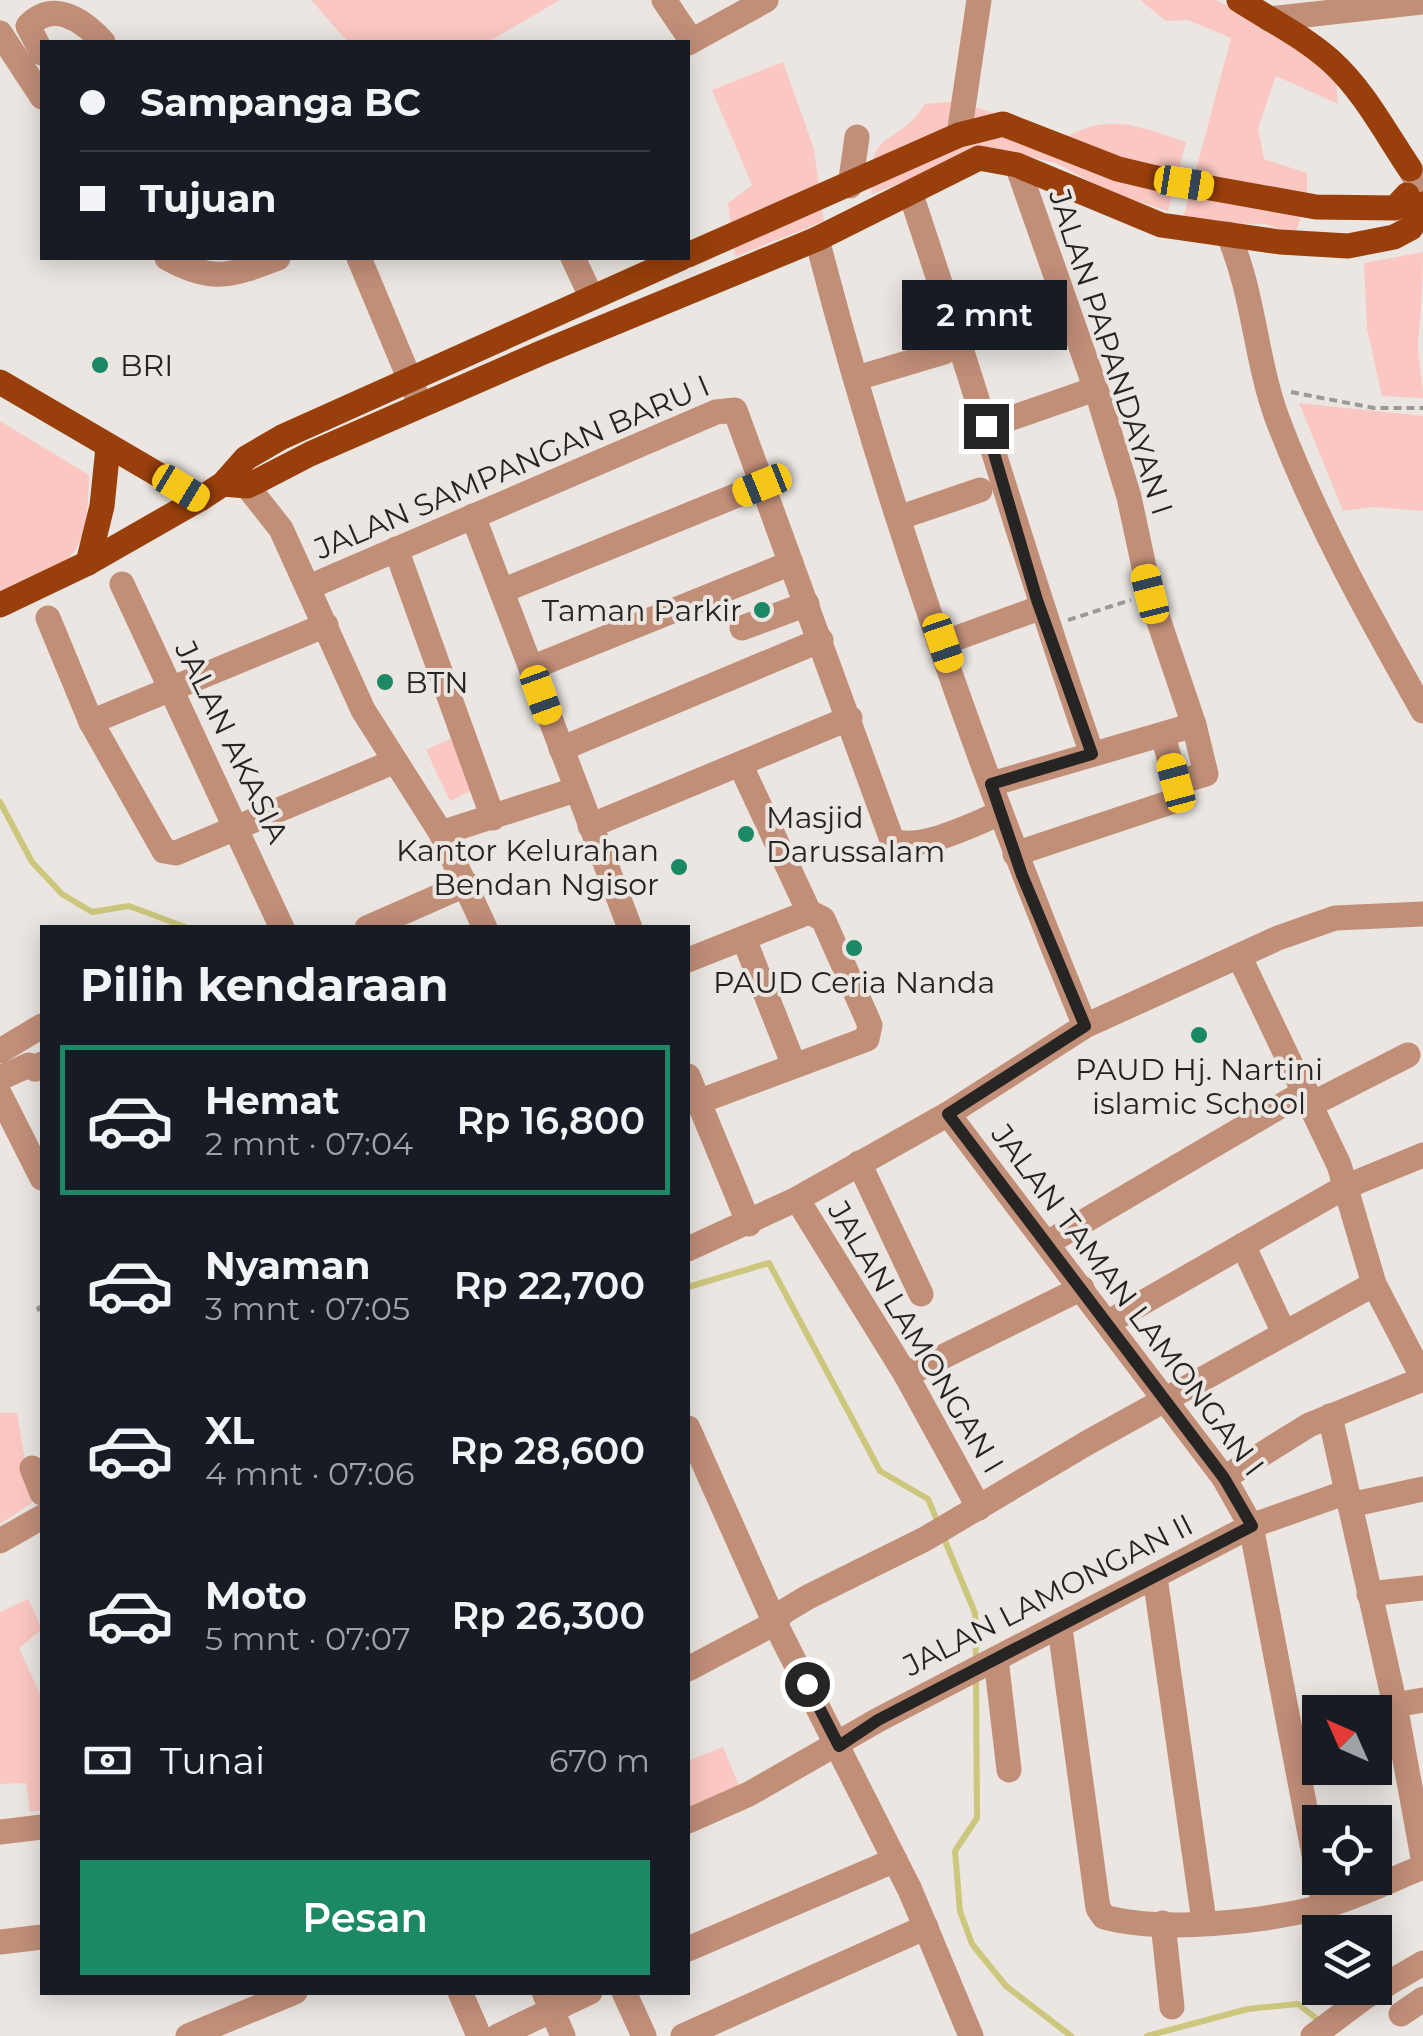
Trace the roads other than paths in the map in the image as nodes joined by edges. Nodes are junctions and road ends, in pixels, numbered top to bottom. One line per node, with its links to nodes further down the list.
1 (664, 0): 9 (street)
2 (766, 0): 10 (street)
3 (979, 0): 13 (street)
4 (1239, 0): 6 (main road)
5 (1423, 2): 6 (street)
6 (1274, 13): 16 (main road)
7 (0, 33): 12 (street)
8 (102, 40): 11 (street)
9 (688, 40)
10 (690, 41)
11 (40, 48)
12 (40, 93)
13 (959, 136): 17 (main road); 18 (main road)
14 (857, 138): 18 (street)
15 (1017, 166): 19 (main road); 21 (main road); 37 (street, JALAN PAPANDAYAN I)
16 (1410, 169): 20 (street)
17 (1160, 179): 20 (main road); 21 (main road)
18 (850, 186): 24 (main road)
19 (911, 195): 23 (main road); 39 (street)
20 (1419, 198): 22 (main road)
21 (1146, 219): 22 (main road)
22 (1228, 234): 63 (street)
23 (817, 239): 33 (main road); 35 (street)
24 (690, 253)
25 (174, 260): 26 (street)
26 (273, 260)
27 (360, 260): 34 (street)
28 (574, 260): 30 (street)
29 (675, 260): 30 (main road)
30 (591, 296): 31 (main road)
31 (511, 332): 33 (main road); 34 (main road)
32 (944, 352): 35 (street)
33 (521, 362): 38 (main road)
34 (409, 378): 38 (street); 41 (main road)
35 (857, 378): 46 (street)
36 (0, 382): 40 (main road)
37 (1096, 389): 39 (street); 66 (street, JALAN PAPANDAYAN I)
38 (422, 408): 41 (main road)
39 (986, 426): 42 (street)
40 (108, 447): 44 (main road); 48 (main road)
41 (234, 479): 44 (main road); 51 (street)
42 (991, 484): 46 (street); 56 (street)
43 (762, 485): 45 (street, JALAN SAMPANGAN BARU I); 49 (street); 52 (street)
44 (200, 499): 48 (main road)
45 (473, 516): 47 (street, JALAN SAMPANGAN BARU I); 52 (street)
46 (900, 517): 60 (street)
47 (396, 549): 51 (street, JALAN SAMPANGAN BARU I); 76 (street)
48 (88, 563): 54 (main road)
49 (791, 563): 53 (street); 61 (street)
50 (122, 584): 62 (street, JALAN AKASIA)
51 (309, 587): 57 (street)
52 (502, 591): 61 (street)
53 (807, 604): 58 (street); 59 (street)
54 (0, 605)
55 (48, 618): 65 (street)
56 (1040, 618): 60 (street); 69 (street)
57 (326, 625): 62 (street); 70 (street)
58 (742, 628)
59 (821, 640): 64 (street); 68 (street)
60 (943, 643): 73 (street)
61 (531, 668): 68 (street)
62 (170, 689): 65 (street); 78 (street, JALAN AKASIA)
63 (1423, 711)
64 (850, 718): 71 (street); 75 (street)
65 (91, 722): 78 (street)
66 (1194, 725): 67 (street); 72 (street, JALAN PAPANDAYAN I)
67 (1163, 735): 69 (street); 72 (street)
68 (561, 749): 74 (street)
69 (1092, 754): 73 (street)
70 (392, 762): 78 (street); 79 (street)
71 (740, 764): 77 (street); 82 (street)
72 (1176, 783): 80 (street)
73 (991, 784): 75 (street)
74 (575, 790): 76 (street); 77 (street)
75 (999, 814): 80 (street)
76 (493, 818): 79 (street)
77 (590, 826): 87 (street)
78 (237, 827): 84 (street, JALAN AKASIA)
79 (440, 833): 81 (street)
80 (1015, 854): 91 (street)
81 (466, 884): 85 (street); 86 (street)
82 (809, 912): 88 (street); 95 (street)
83 (1423, 914): 89 (street)
84 (281, 925)
85 (374, 925)
86 (484, 925)
87 (629, 925)
88 (744, 939): 90 (street); 95 (street)
89 (1240, 958): 91 (street); 100 (street)
90 (690, 959)
91 (1085, 1026): 102 (street)
92 (40, 1027): 93 (street)
93 (0, 1051)
94 (1408, 1055): 100 (street)
95 (793, 1063): 101 (street)
96 (40, 1065): 97 (street)
97 (0, 1078)
98 (690, 1081): 101 (street)
99 (0, 1096): 105 (street)
100 (1309, 1098): 106 (street); 109 (street)
101 (698, 1102): 108 (street)
102 (948, 1114): 104 (street); 109 (street, JALAN TAMAN LAMONGAN I)
103 (1423, 1154): 106 (street)
104 (859, 1163): 107 (street); 114 (street)
105 (40, 1174)
106 (1346, 1187): 110 (street); 112 (street)
107 (797, 1199): 108 (street); 117 (street, JALAN LAMONGAN I)
108 (748, 1224): 111 (street)
109 (1050, 1242): 113 (street, JALAN TAMAN LAMONGAN I)
110 (1243, 1245): 115 (street); 116 (street)
111 (690, 1248)
112 (1374, 1284): 116 (street, JALAN LAMONGAN I); 118 (street)
113 (1082, 1288): 115 (street, JALAN TAMAN LAMONGAN I); 117 (street)
114 (922, 1294)
115 (1107, 1322): 119 (street, JALAN TAMAN LAMONGAN I)
116 (1284, 1334): 119 (street, JALAN LAMONGAN I)
117 (906, 1375): 127 (street, JALAN LAMONGAN I)
118 (1423, 1378): 120 (street)
119 (1164, 1400): 123 (street, JALAN TAMAN LAMONGAN I); 127 (street, JALAN LAMONGAN I)
120 (1330, 1416): 123 (street); 126 (street)
121 (690, 1432): 134 (street)
122 (32, 1468): 124 (street)
123 (1224, 1478): 129 (street, JALAN TAMAN LAMONGAN I)
124 (40, 1488)
125 (1423, 1489): 126 (street, JALAN LAMONGAN II)
126 (1349, 1498): 129 (street, JALAN LAMONGAN II); 133 (street)
127 (980, 1508): 134 (street, JALAN LAMONGAN I)
128 (40, 1518): 130 (street)
129 (1252, 1526): 131 (street, JALAN LAMONGAN II); 149 (street, JALAN TAMAN LAMONGAN I)
130 (0, 1541)
131 (1156, 1577): 135 (street, JALAN LAMONGAN II); 150 (street)
132 (1423, 1588): 133 (street)
133 (1370, 1594): 139 (street)
134 (775, 1623): 137 (street, JALAN LAMONGAN I); 140 (street)
135 (1060, 1628): 136 (street, JALAN LAMONGAN II); 151 (street)
136 (996, 1659): 140 (street, JALAN LAMONGAN II); 141 (street)
137 (690, 1669)
138 (1423, 1700): 139 (street)
139 (1395, 1706): 142 (street)
140 (839, 1746): 143 (street, JALAN LAMONGAN II); 147 (street)
141 (1009, 1770)
142 (1418, 1808): 146 (street)
143 (690, 1820)
144 (40, 1827): 145 (street)
145 (0, 1832)
146 (1423, 1858)
147 (895, 1860): 152 (street); 155 (street)
148 (1423, 1867): 149 (street)
149 (1324, 1907): 150 (street)
150 (1204, 1921): 151 (street)
151 (1163, 1922): 162 (street)
152 (926, 1926): 168 (street); 169 (street)
153 (40, 1936): 154 (street)
154 (0, 1942)
155 (690, 1948)
156 (1423, 1962): 170 (street)
157 (286, 1995): 163 (street)
158 (461, 1995): 164 (street)
159 (577, 1995): 161 (street)
160 (625, 1995): 167 (street)
161 (547, 2002): 165 (street); 166 (street)
162 (1172, 2007)
163 (188, 2036)
164 (479, 2036)
165 (498, 2036)
166 (563, 2036)
167 (644, 2036)
168 (683, 2036)
169 (971, 2036)
170 (1313, 2036)

